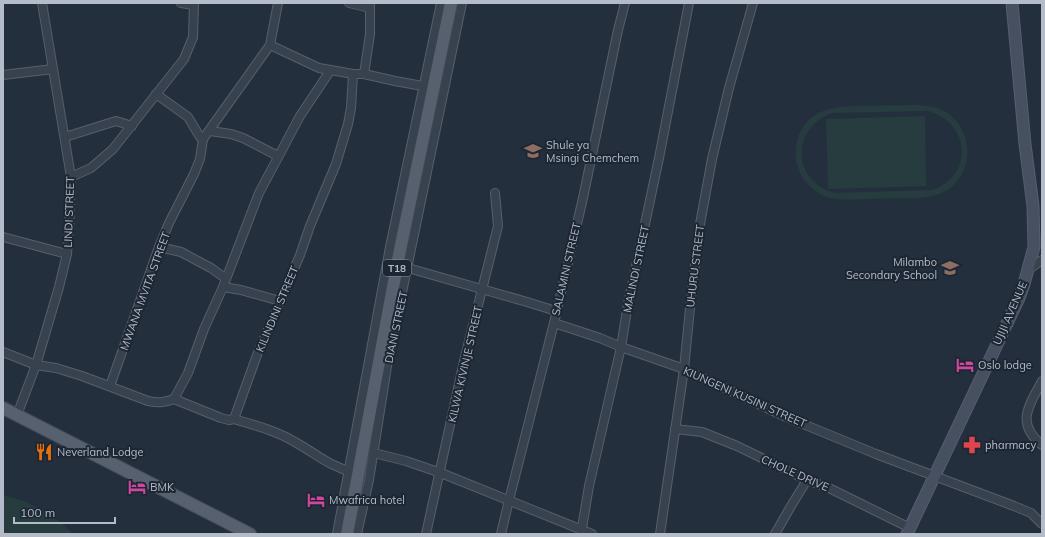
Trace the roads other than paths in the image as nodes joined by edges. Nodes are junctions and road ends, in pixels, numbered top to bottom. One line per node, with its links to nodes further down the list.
1 (42, 3): 15 (street, LINDI STREET)
2 (181, 3): 12 (street)
3 (278, 3): 14 (street, MWANA MVITA STREET)
4 (348, 3): 13 (street)
5 (440, 3): 20 (street)
6 (451, 3): 20 (main road, T18)
7 (462, 3): 33 (street, DIANI STREET)
8 (625, 3): 38 (street, SALAMINI STREET)
9 (689, 3): 40 (street, MALINDI STREET)
10 (753, 3): 43 (street, UHURU STREET)
11 (1012, 3): 34 (main road, UJIJI AVENUE)
12 (194, 4): 21 (street)
13 (370, 5): 18 (street)
14 (270, 45): 16 (street); 23 (street, MWANA MVITA STREET)
15 (53, 69): 19 (street); 24 (street, LINDI STREET)
16 (330, 71): 17 (street); 26 (street)
17 (353, 74): 18 (street); 37 (street, KILINDINI STREET)
18 (364, 74): 20 (street)
19 (3, 75)
20 (428, 87): 55 (main road, T18)
21 (156, 94): 22 (street); 25 (street)
22 (132, 126): 24 (street); 27 (street)
23 (210, 131): 25 (street, MWANA MVITA STREET); 26 (street)
24 (65, 137): 27 (street, LINDI STREET)
25 (203, 140): 30 (street, MWANA MVITA STREET)
26 (278, 156): 35 (street)
27 (71, 177): 31 (street, LINDI STREET)
28 (495, 193): 36 (street, KILWA KIVINJE STREET)
29 (3, 236): 31 (street)
30 (159, 247): 35 (street); 45 (street, MWANA MVITA STREET)
31 (67, 254): 42 (street, LINDI STREET)
32 (1042, 260): 34 (street)
33 (408, 268): 36 (street); 54 (street, DIANI STREET)
34 (1028, 270): 57 (main road, UJIJI AVENUE)
35 (224, 282): 37 (street); 47 (street)
36 (482, 289): 38 (street); 56 (street, KILWA KIVINJE STREET)
37 (280, 301): 51 (street, KILINDINI STREET)
38 (556, 311): 39 (street, SALAMINI STREET)
39 (554, 323): 40 (street, KIUNGENI KUSINI STREET); 59 (street, SALAMINI STREET)
40 (621, 347): 43 (street, KIUNGENI KUSINI STREET); 62 (street, MALINDI STREET)
41 (3, 352): 42 (street)
42 (36, 365): 45 (street); 50 (street, LINDI STREET)
43 (684, 369): 52 (street, UHURU STREET); 57 (street, KIUNGENI KUSINI STREET)
44 (1042, 382): 48 (street)
45 (110, 386): 47 (street)
46 (1042, 394): 48 (street)
47 (174, 399): 51 (street)
48 (1032, 400): 53 (street)
49 (3, 408): 50 (main road)
50 (17, 415): 63 (main road)
51 (234, 419): 55 (street)
52 (675, 429): 58 (street, CHOLE DRIVE); 70 (street, UHURU STREET)
53 (1042, 445)
54 (374, 453): 56 (street); 66 (street, DIANI STREET)
55 (354, 472): 64 (street); 65 (main road, T18)
56 (441, 473): 59 (street); 67 (street, KILWA KIVINJE STREET)
57 (935, 476): 60 (street, KIUNGENI KUSINI STREET); 61 (main road, UJIJI AVENUE)
58 (807, 480): 61 (street, CHOLE DRIVE); 71 (street)
59 (509, 500): 62 (street); 68 (street, SALAMINI STREET)
60 (1042, 524)
61 (909, 531)
62 (582, 532): 69 (street)
63 (250, 534)
64 (337, 534)
65 (347, 534)
66 (357, 534)
67 (426, 534)
68 (501, 534)
69 (592, 534)
70 (660, 534)
71 (775, 534)

